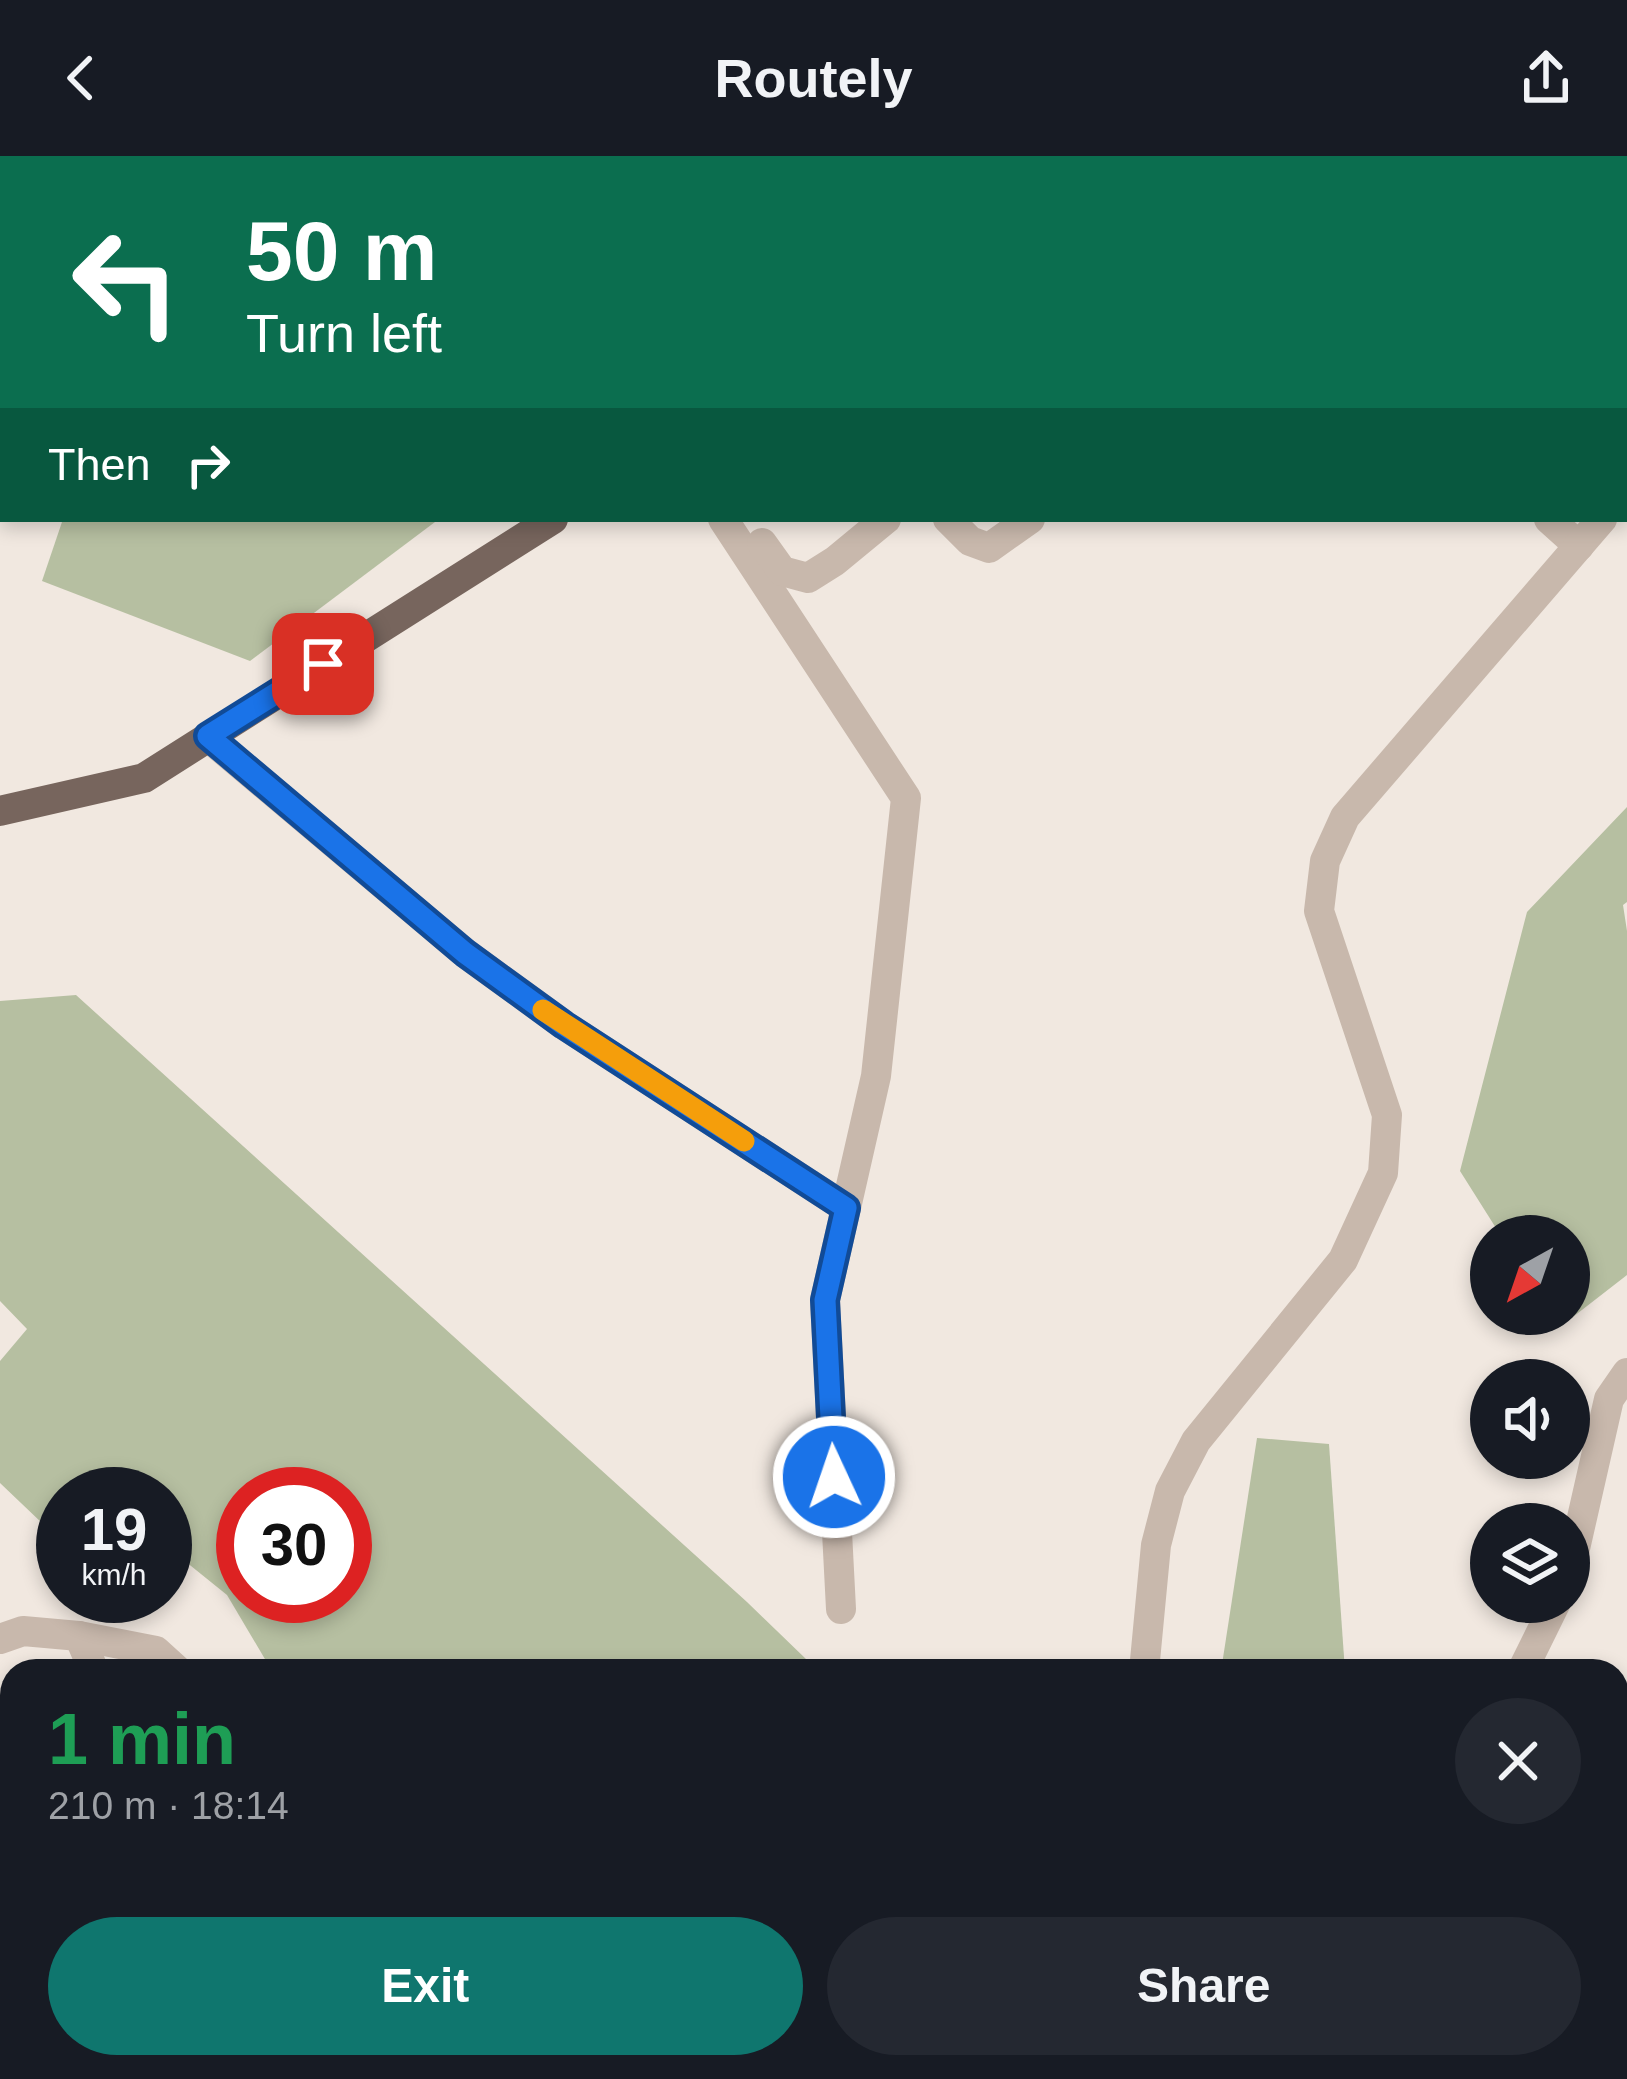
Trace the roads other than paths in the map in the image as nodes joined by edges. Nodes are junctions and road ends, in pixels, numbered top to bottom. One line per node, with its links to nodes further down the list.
1 (548, 522): 10 (main road)
2 (725, 522): 12 (street)
3 (747, 522): 4 (street)
4 (882, 522)
5 (951, 522): 6 (street)
6 (1026, 522)
7 (1552, 522): 9 (street)
8 (1599, 522): 9 (street)
9 (1579, 546): 21 (street)
10 (208, 736): 11 (main road); 12 (street)
11 (0, 811)
12 (846, 1208): 15 (street)
13 (1627, 1373): 14 (street)
14 (1585, 1503)
15 (841, 1609)
16 (1546, 1623): 22 (street)
17 (79, 1636): 18 (street); 19 (street); 20 (street)
18 (0, 1639)
19 (89, 1659)
20 (164, 1659)
21 (1145, 1659)
22 (1528, 1659)

